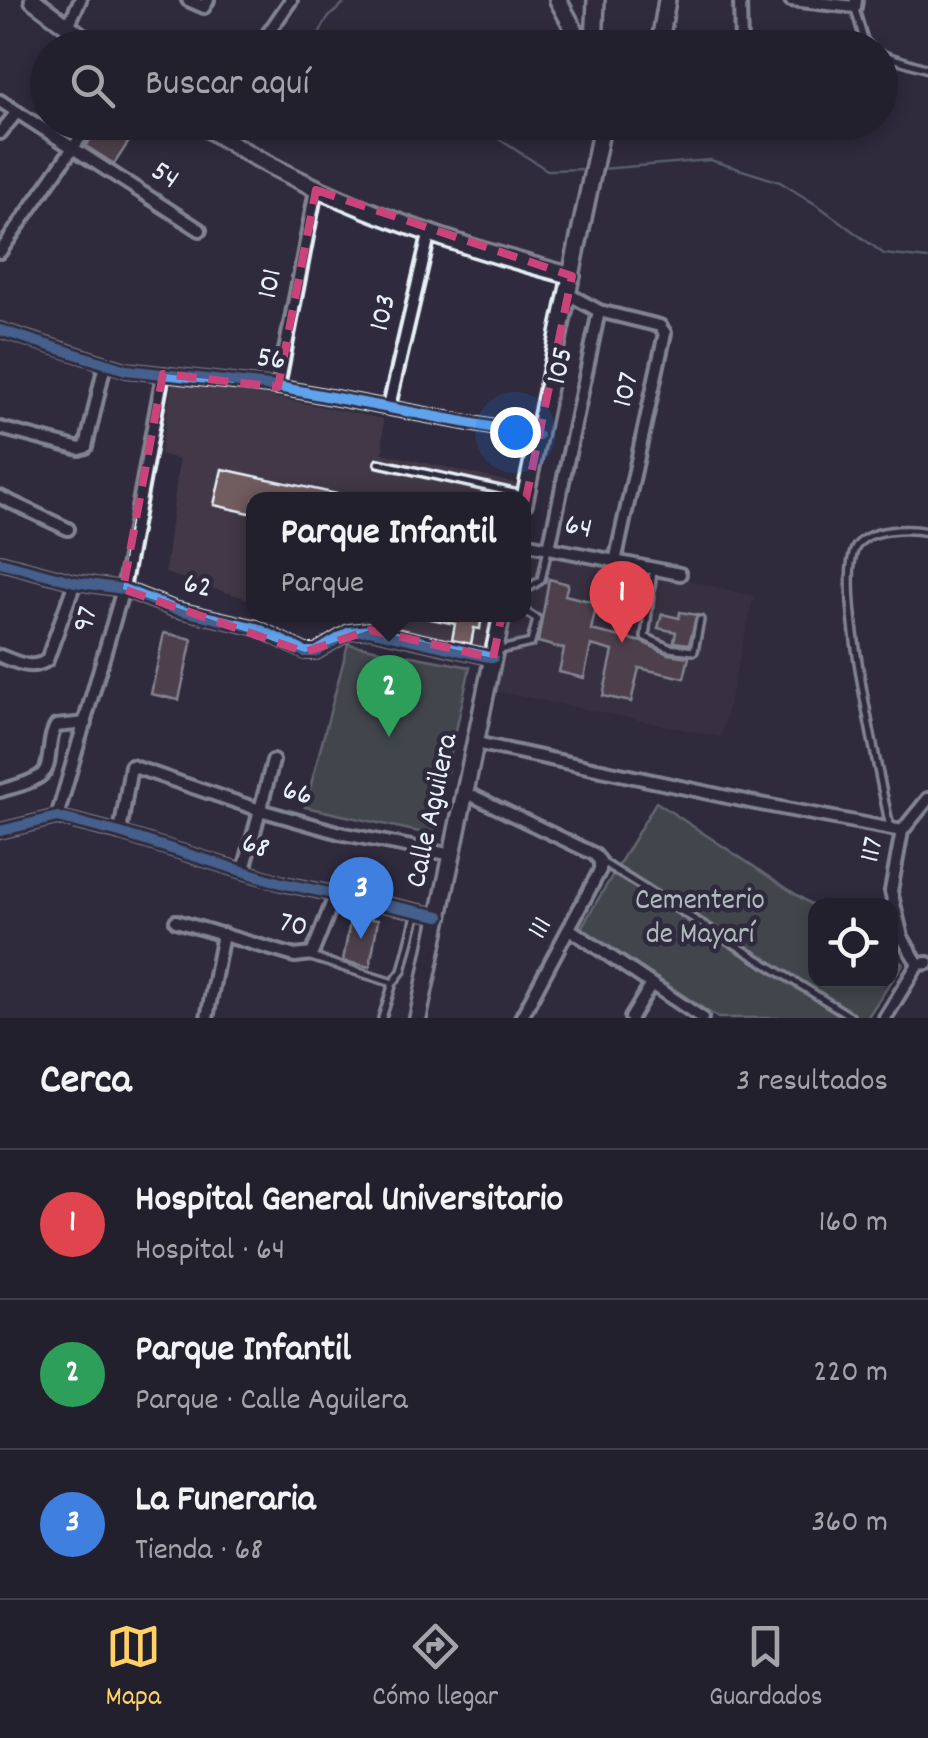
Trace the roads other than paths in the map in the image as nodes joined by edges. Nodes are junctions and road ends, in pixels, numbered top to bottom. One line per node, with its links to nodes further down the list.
1 (34, 0): 12 (main road)
2 (80, 0): 12 (street)
3 (188, 0): 4 (street)
4 (208, 0)
5 (291, 0): 14 (street)
6 (558, 0): 15 (main road)
7 (596, 0): 16 (main road)
8 (667, 0): 17 (main road)
9 (740, 0): 18 (street)
10 (791, 0): 11 (street)
11 (855, 4): 19 (lane)
12 (68, 26): 13 (main road)
13 (73, 30)
14 (270, 30)
15 (574, 30)
16 (594, 30)
17 (662, 30)
18 (741, 30)
19 (862, 30)
20 (898, 60): 21 (lane)
21 (928, 70)
22 (0, 101): 23 (street, 54)
23 (17, 112): 24 (street, 54); 25 (street)
24 (30, 121)
25 (0, 133)
26 (60, 140): 30 (street, 54)
27 (78, 140): 30 (street)
28 (225, 140): 31 (main road)
29 (600, 140): 35 (main road)
30 (72, 148): 32 (street, 54); 34 (street)
31 (316, 190): 33 (main road); 41 (street, 101)
32 (200, 230)
33 (430, 231): 35 (main road); 42 (street, 103)
34 (0, 252)
35 (572, 276): 36 (main road)
36 (568, 294): 37 (street, 107); 44 (main road)
37 (599, 311): 52 (street, 105); 54 (street, 107)
38 (0, 330): 39 (street, 56)
39 (105, 364): 40 (street, 56); 43 (street)
40 (164, 374): 41 (street, 56); 59 (street, 97)
41 (278, 387): 42 (street, 56)
42 (389, 406): 44 (street, 56)
43 (0, 428)
44 (538, 436): 47 (main road)
45 (378, 463): 46 (lane)
46 (496, 492)
47 (526, 492)
48 (0, 497): 49 (street)
49 (68, 529)
50 (928, 532): 73 (lane)
51 (531, 544): 52 (street, 64)
52 (548, 548): 54 (street, 64); 58 (lane)
53 (0, 562): 57 (street, 62)
54 (614, 562): 55 (street, 64)
55 (653, 570): 56 (street, 64); 61 (lane)
56 (680, 574)
57 (75, 582): 59 (street, 62); 64 (street)
58 (531, 586)
59 (123, 588): 63 (street, 62); 65 (street, 97)
60 (531, 615): 63 (lane)
61 (700, 620)
62 (500, 622): 63 (main road, Calle Aguilera)
63 (494, 655): 66 (main road, Calle Aguilera)
64 (0, 656)
65 (86, 723): 68 (street); 72 (street, 97)
66 (476, 743): 69 (main road, Calle Aguilera); 73 (street)
67 (274, 761): 71 (street)
68 (0, 791)
69 (467, 793): 77 (main road, Calle Aguilera); 78 (street)
70 (928, 799): 75 (street, 117)
71 (260, 810): 76 (street, 66); 77 (street, 66); 79 (street)
72 (57, 817): 74 (street); 76 (street, 68)
73 (890, 828): 75 (street)
74 (0, 831)
75 (902, 831): 87 (street, 117)
76 (120, 833): 79 (street, 68)
77 (453, 855): 82 (main road, Calle Aguilera)
78 (600, 861): 84 (street, 111); 90 (lane)
79 (244, 870): 80 (street, 68)
80 (334, 896): 81 (street, 68); 86 (street)
81 (417, 912): 82 (street, 68); 88 (lane)
82 (440, 916): 93 (main road, Calle Aguilera)
83 (176, 921): 85 (street, 70)
84 (571, 930): 89 (street); 94 (street, 111)
85 (224, 934): 86 (street, 70); 91 (street)
86 (307, 956): 88 (lane, 70)
87 (923, 963): 97 (street)
88 (393, 983): 92 (lane)
89 (651, 985): 95 (street); 96 (street)
90 (850, 1016)
91 (207, 1018)
92 (382, 1018)
93 (418, 1018)
94 (521, 1018)
95 (632, 1018)
96 (702, 1018)
97 (885, 1018)

